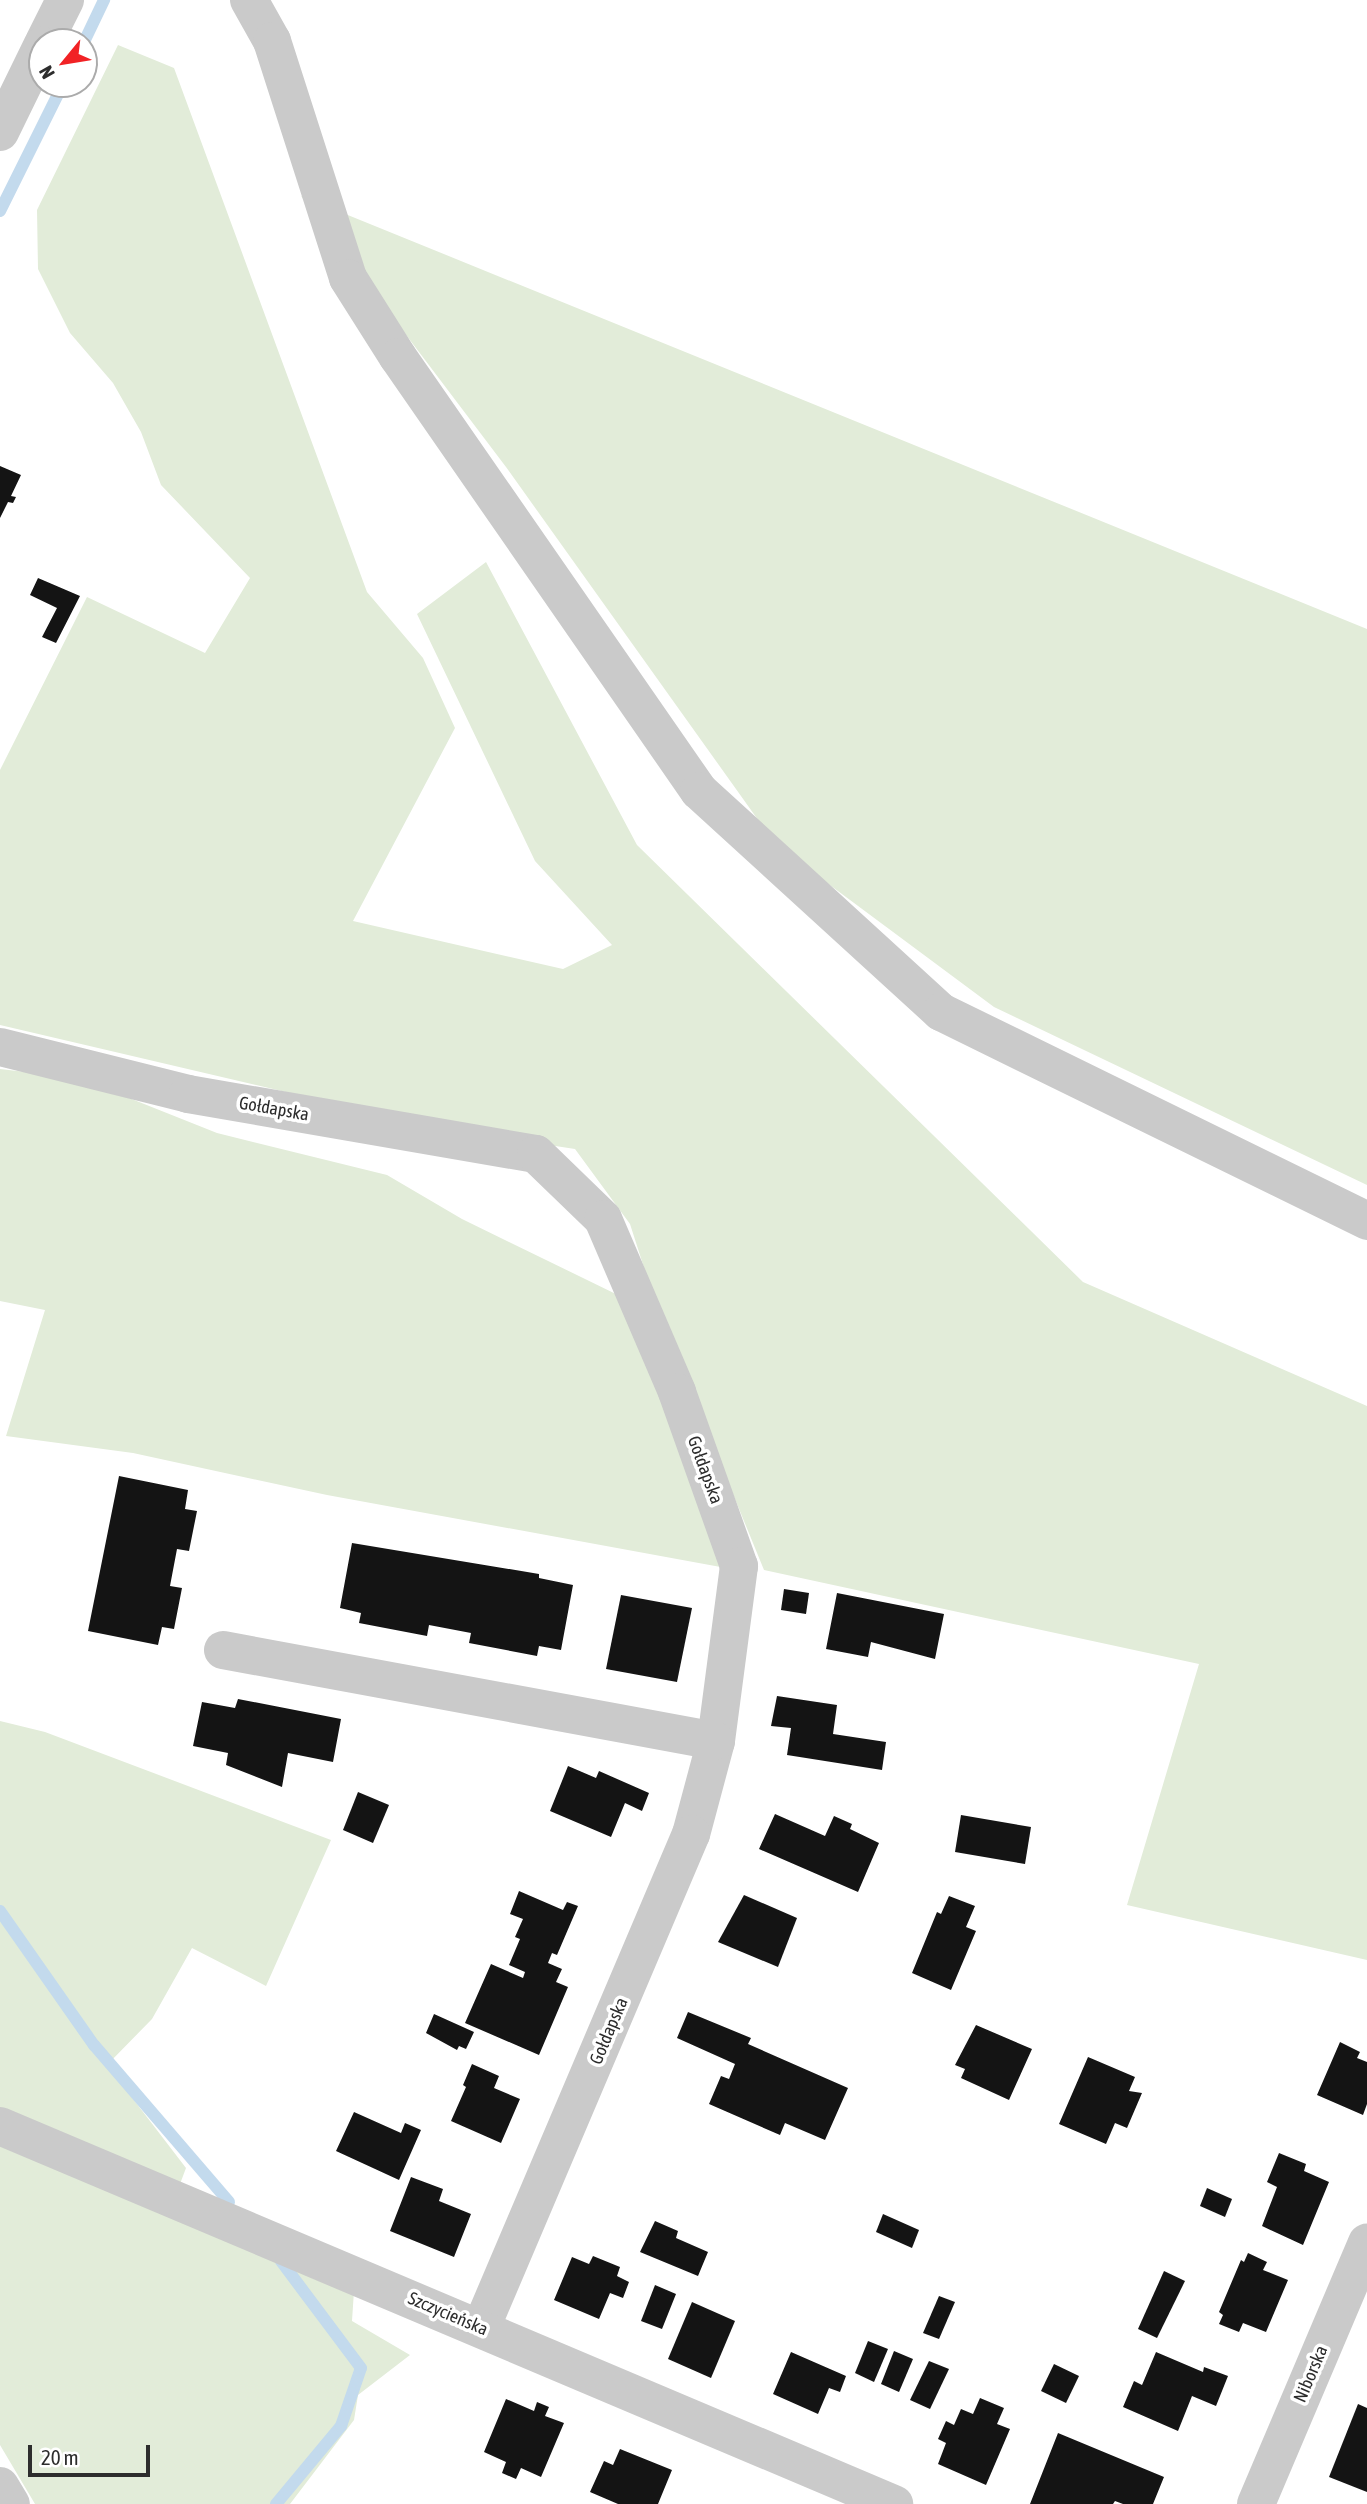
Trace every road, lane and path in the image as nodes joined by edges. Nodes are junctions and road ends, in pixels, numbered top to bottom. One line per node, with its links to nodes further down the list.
1 (65, 0): 3 (street)
2 (249, 0): 7 (street)
3 (51, 28)
4 (28, 75): 5 (street)
5 (0, 132)
6 (0, 1047): 9 (street, Gołdapska)
7 (1367, 1221)
8 (223, 1650): 9 (street)
9 (716, 1741): 12 (street, Gołdapska)
10 (0, 2126): 12 (street, Szczycieńska)
11 (1367, 2243): 16 (street, Niborska)
12 (481, 2328): 15 (street, Szczycieńska)
13 (0, 2486): 14 (street)
14 (11, 2504)
15 (894, 2504)
16 (1256, 2504)

